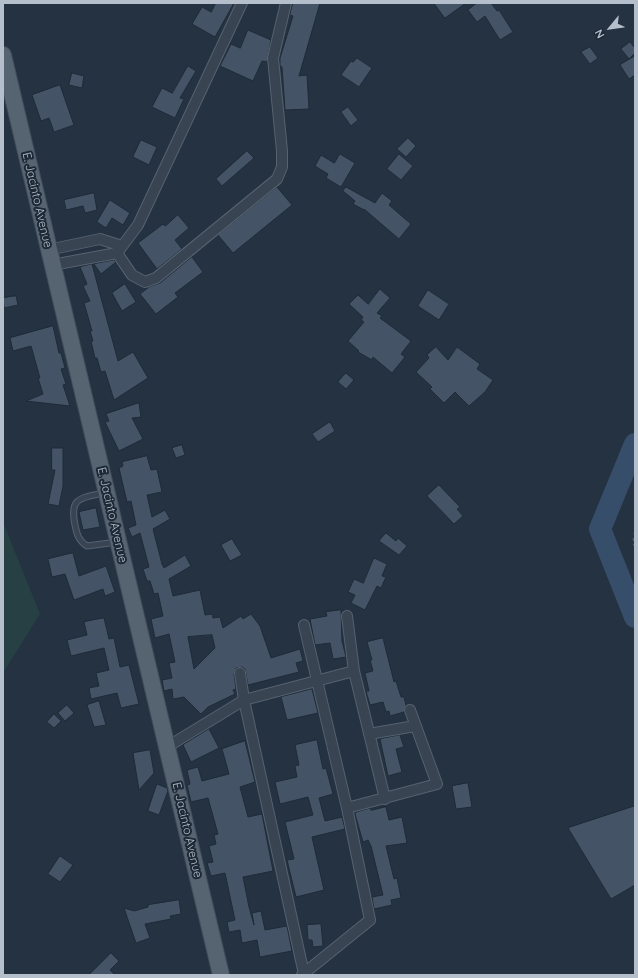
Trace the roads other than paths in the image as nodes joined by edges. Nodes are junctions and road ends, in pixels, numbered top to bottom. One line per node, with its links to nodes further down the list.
1 (242, 3): 4 (street)
2 (286, 3): 4 (street)
3 (3, 55): 5 (main road, E. Jacinto Avenue)
4 (120, 249): 5 (street); 5 (street)
5 (50, 258): 6 (main road, E. Jacinto Avenue)
6 (106, 492): 7 (main road, E. Jacinto Avenue); 7 (lane)
7 (118, 542): 17 (main road, E. Jacinto Avenue)
8 (347, 616): 10 (street)
9 (304, 625): 12 (street)
10 (354, 671): 12 (street); 16 (street)
11 (240, 673): 13 (street)
12 (317, 682): 13 (street); 19 (street)
13 (244, 700): 17 (street); 20 (street)
14 (410, 710): 15 (street)
15 (414, 726): 16 (street); 18 (street)
16 (369, 734): 18 (street)
17 (167, 747): 21 (main road, E. Jacinto Avenue)
18 (384, 799): 19 (street)
19 (347, 808): 20 (street)
20 (303, 974)
21 (221, 975)

